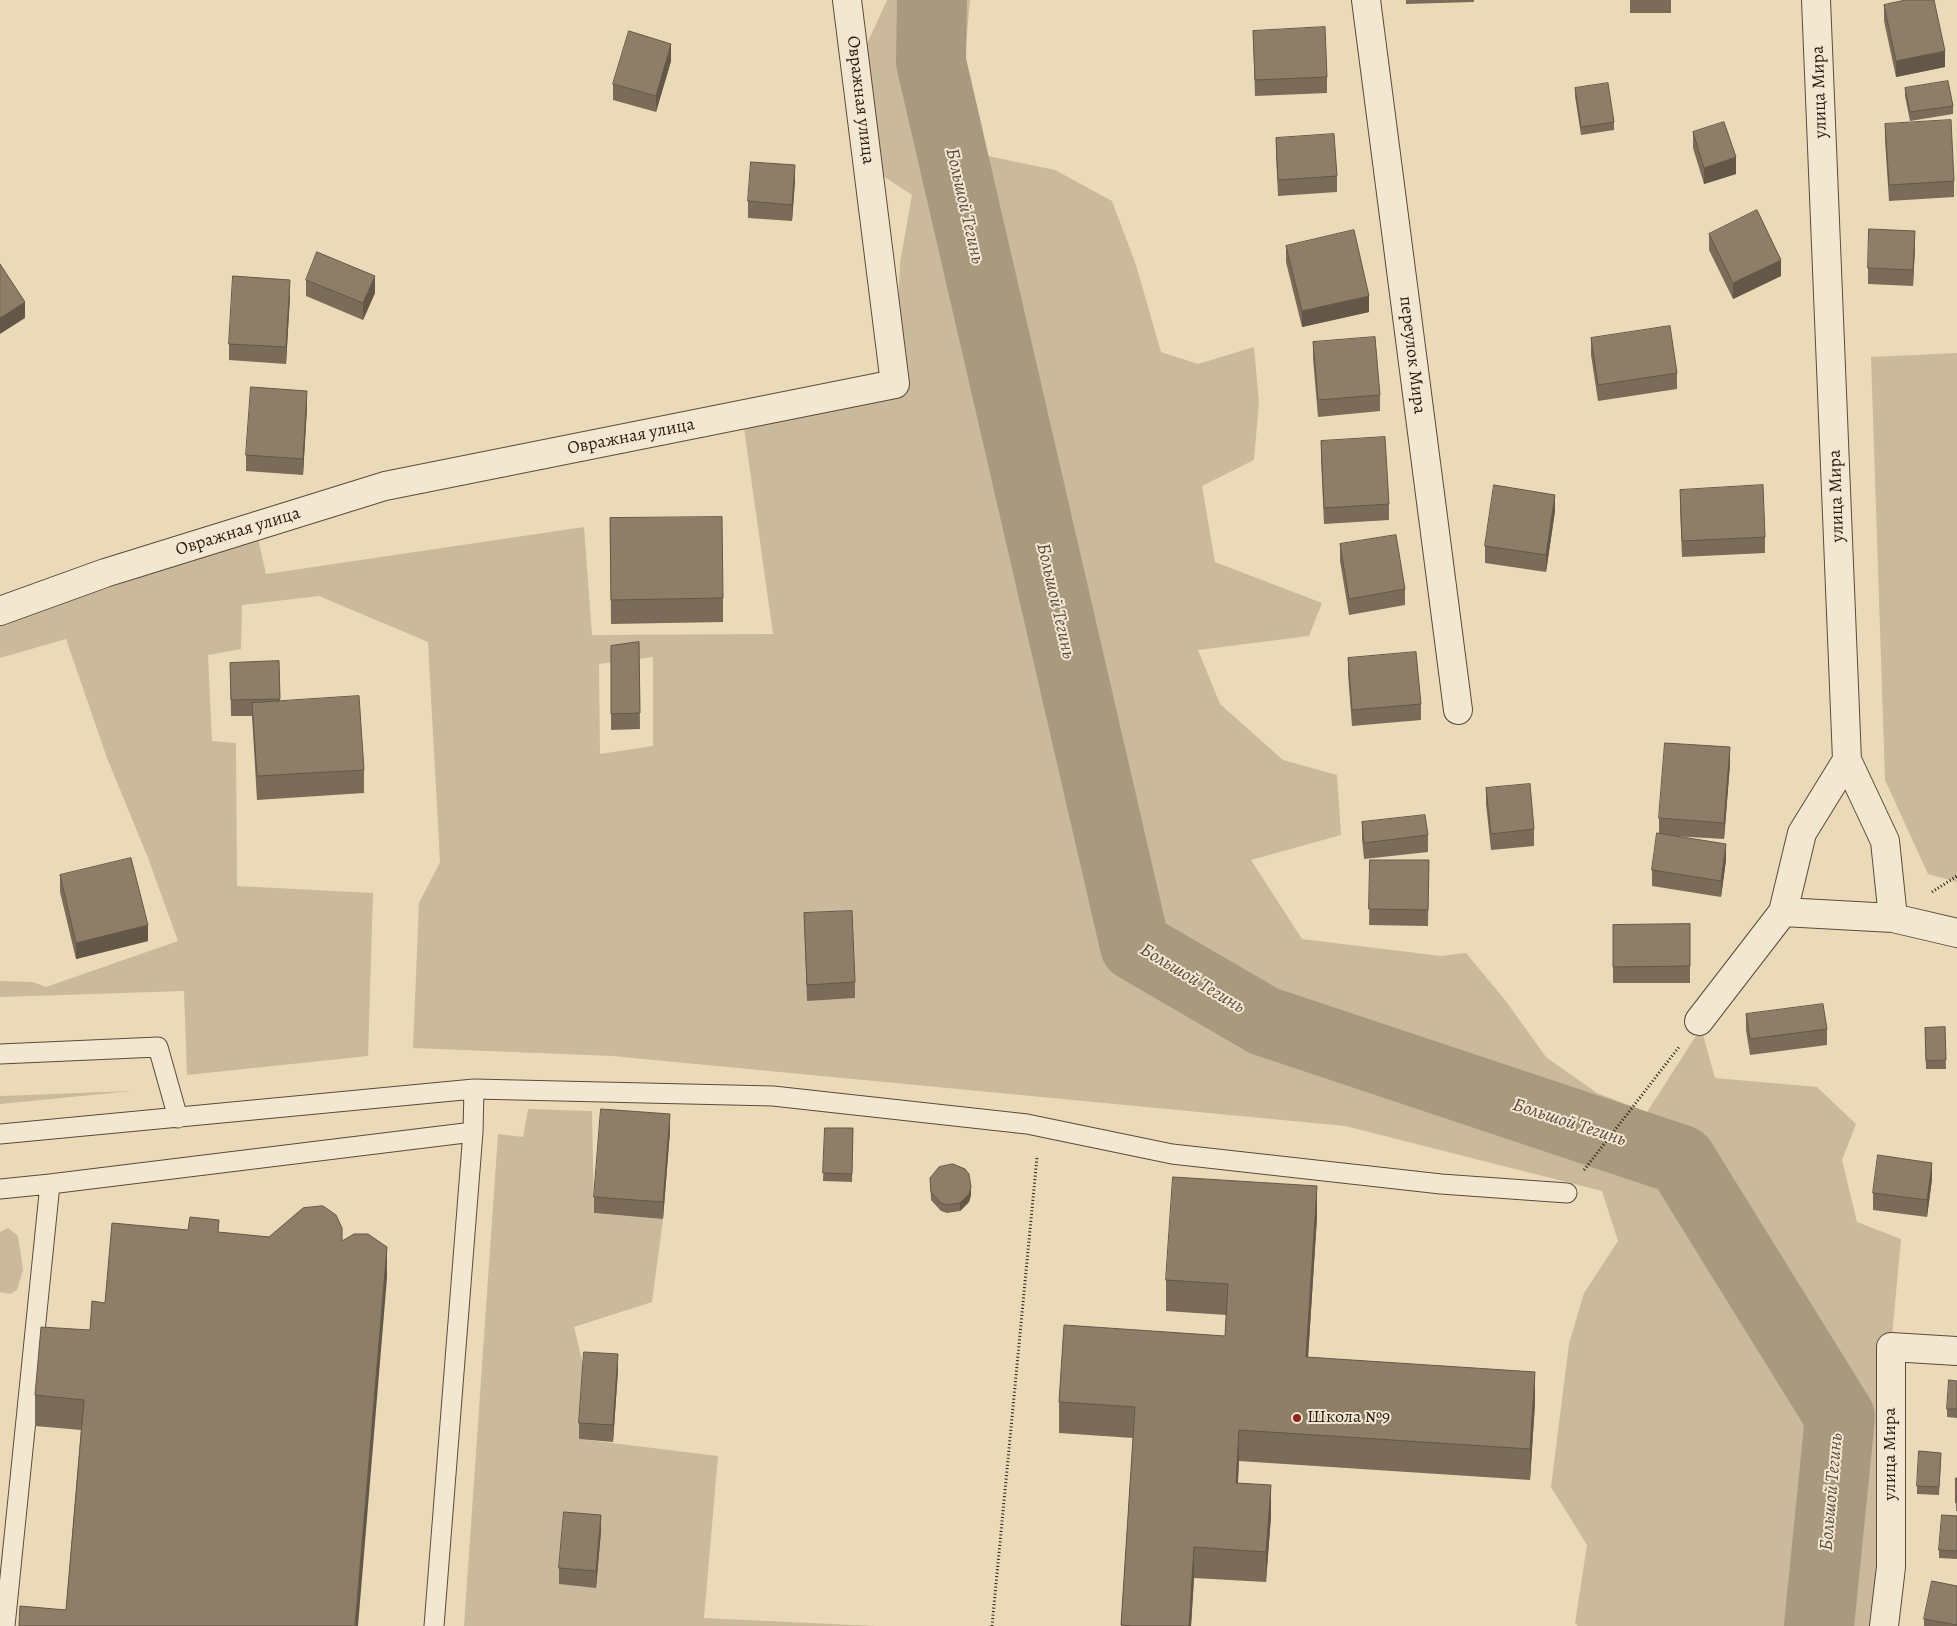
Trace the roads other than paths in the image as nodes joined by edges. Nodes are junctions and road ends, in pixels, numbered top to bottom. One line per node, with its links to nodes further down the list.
1 (848, 0): 4 (street, Овражная улица)
2 (1366, 0): 5 (street, переулок Мира)
3 (1816, 0): 6 (street, улица Мира)
4 (0, 610)
5 (1458, 710)
6 (1847, 760): 7 (street); 8 (street, улица Мира)
7 (1782, 912): 8 (street); 10 (street)
8 (1893, 918): 9 (street)
9 (1957, 933)
10 (1699, 1021)
11 (0, 1054): 13 (lane)
12 (474, 1089): 13 (lane); 14 (lane); 18 (lane)
13 (178, 1118): 15 (lane)
14 (473, 1132): 16 (lane); 21 (lane)
15 (0, 1134)
16 (50, 1184): 17 (lane); 20 (lane)
17 (0, 1189)
18 (1567, 1193)
19 (1957, 1351): 22 (street, улица Мира)
20 (4, 1626)
21 (434, 1626)
22 (1884, 1626)

